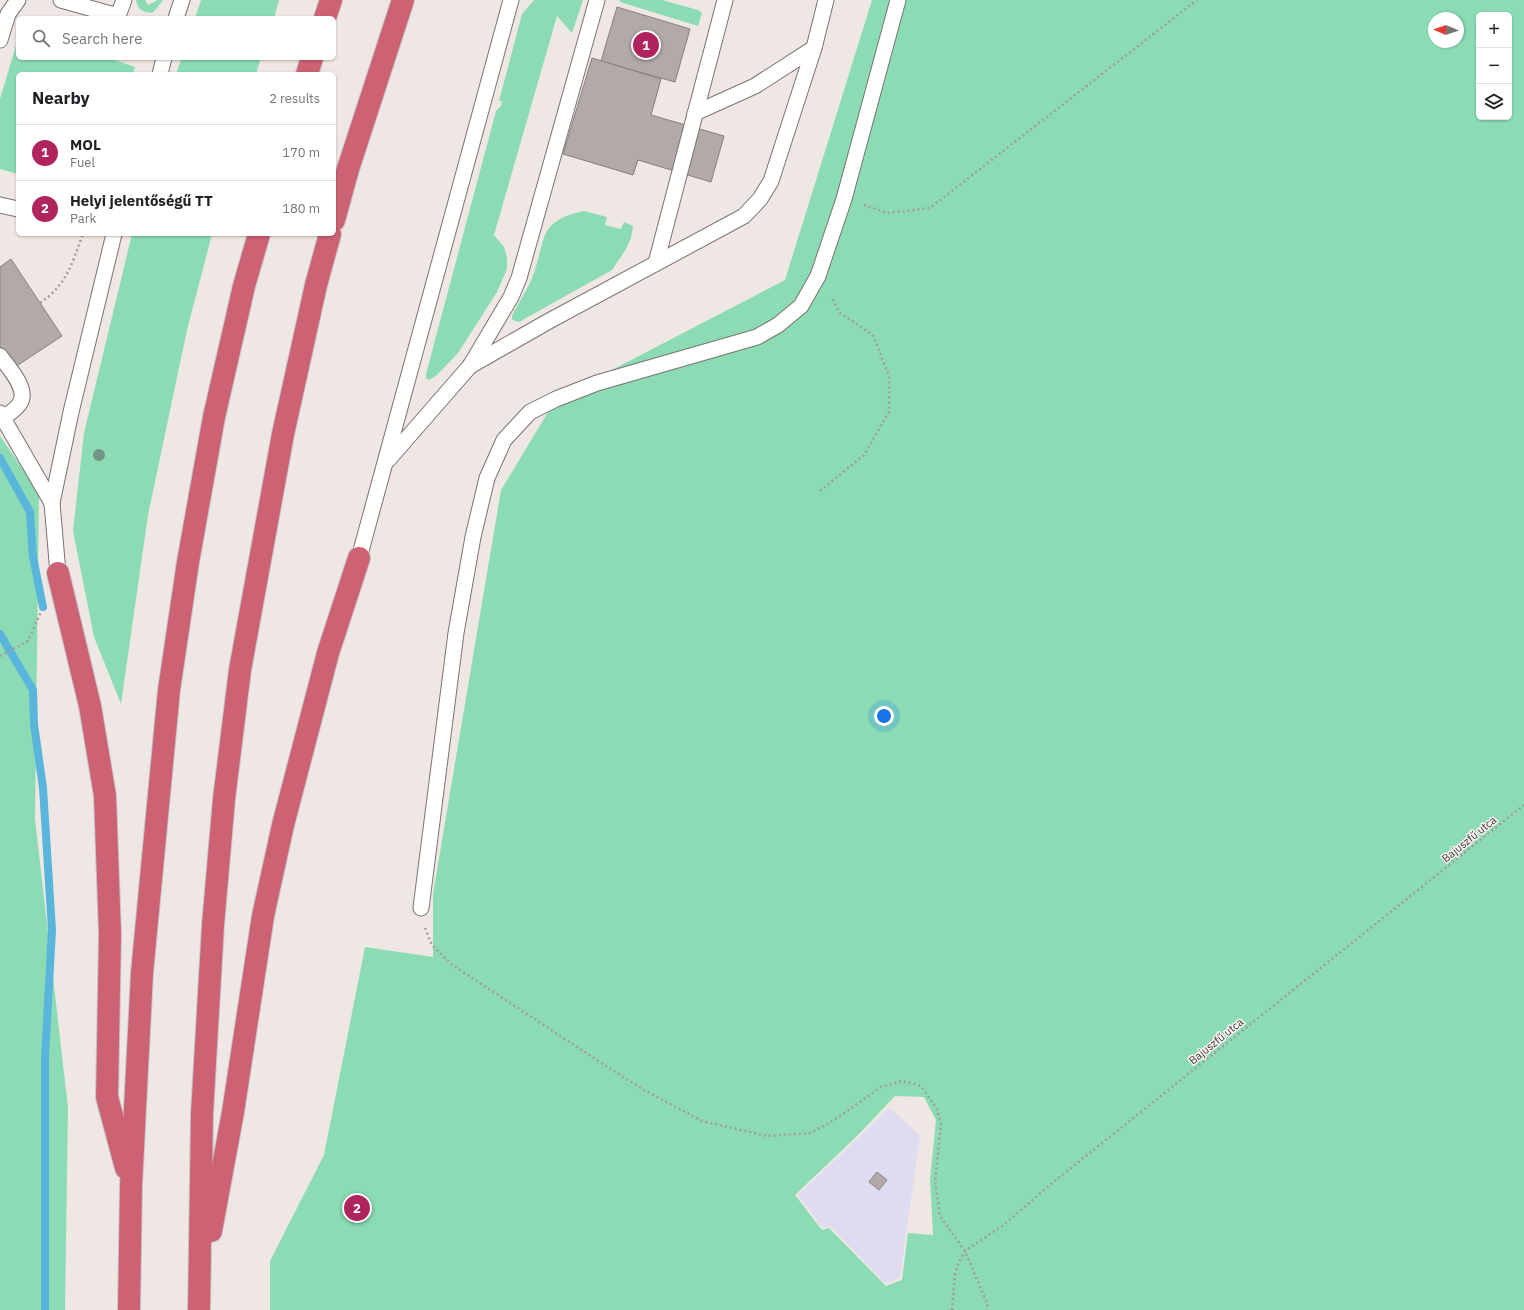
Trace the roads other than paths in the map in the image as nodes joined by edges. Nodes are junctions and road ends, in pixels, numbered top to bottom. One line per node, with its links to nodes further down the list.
1 (18, 0): 16 (lane)
2 (61, 0): 12 (lane)
3 (124, 0): 13 (lane)
4 (182, 0): 14 (lane)
5 (331, 0): 15 (highway)
6 (402, 0): 25 (highway)
7 (511, 0): 33 (lane)
8 (597, 0): 31 (lane)
9 (725, 0): 22 (lane)
10 (826, 0): 17 (lane)
11 (898, 0): 37 (lane)
12 (117, 16)
13 (120, 16)
14 (177, 16)
15 (326, 16)
16 (0, 40)
17 (814, 48): 22 (lane); 29 (lane)
18 (164, 60): 20 (lane)
19 (311, 60): 21 (highway)
20 (160, 72)
21 (308, 72)
22 (695, 113): 29 (lane)
23 (0, 204): 24 (lane)
24 (16, 208)
25 (336, 213)
26 (113, 236): 34 (lane)
27 (258, 236): 38 (highway)
28 (329, 236): 39 (highway)
29 (656, 263): 31 (lane)
30 (0, 356): 32 (lane)
31 (470, 366): 33 (lane)
32 (2, 415): 34 (lane)
33 (386, 462): 35 (lane)
34 (52, 503): 36 (lane)
35 (358, 558): 39 (highway)
36 (58, 573): 38 (highway)
37 (421, 908)
38 (132, 1186): 40 (highway)
39 (200, 1299)
40 (129, 1310)

